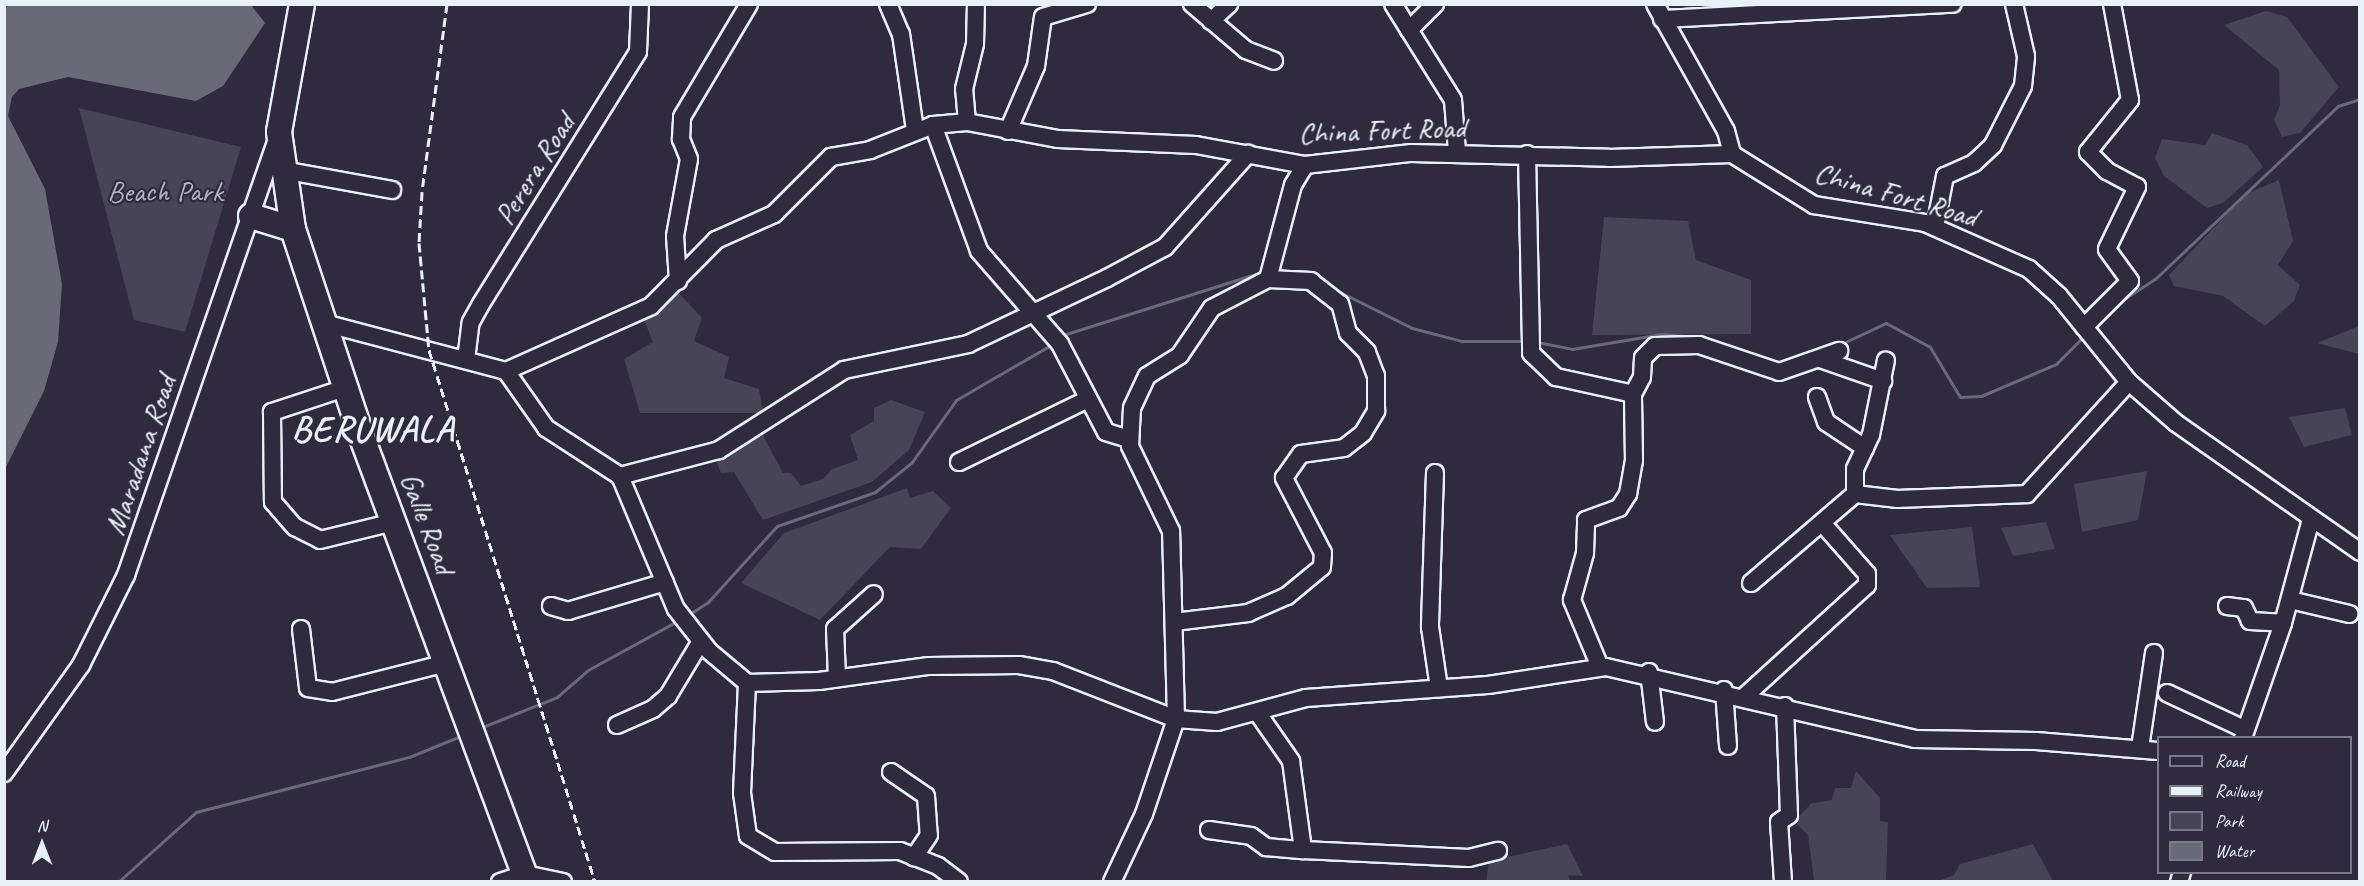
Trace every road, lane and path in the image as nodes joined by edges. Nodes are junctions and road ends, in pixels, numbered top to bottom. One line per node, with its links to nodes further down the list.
1 (302, 4): 23 (highway, Galle Road)
2 (640, 4): 41 (street, Perera Road)
3 (749, 4): 35 (street)
4 (888, 4): 21 (street)
5 (975, 4): 19 (street)
6 (1087, 4): 22 (street)
7 (1192, 4): 16 (street)
8 (1229, 4): 16 (street)
9 (1393, 4): 17 (street)
10 (1435, 4): 17 (street)
11 (1953, 4): 14 (street)
12 (2014, 4): 32 (street)
13 (2112, 4): 38 (street)
14 (1793, 9): 15 (street)
15 (1658, 12): 27 (street)
16 (1211, 21): 18 (street)
17 (1409, 30): 24 (street)
18 (1274, 61)
19 (967, 122): 20 (street, China Fort Road); 22 (street, China Fort Road)
20 (933, 125): 21 (street, China Fort Road); 36 (street)
21 (915, 130): 35 (street, China Fort Road)
22 (1008, 131): 25 (street, China Fort Road)
23 (279, 132): 29 (highway, Galle Road); 31 (street, Maradana Road)
24 (1457, 152): 26 (street, China Fort Road); 28 (street, China Fort Road)
25 (1248, 154): 28 (street, China Fort Road); 36 (street)
26 (1527, 154): 27 (street, China Fort Road); 47 (street)
27 (1732, 154): 32 (street, China Fort Road)
28 (1305, 165): 34 (street)
29 (283, 170): 30 (street); 33 (highway, Galle Road)
30 (392, 190)
31 (251, 216): 33 (highway); 91 (street, Maradana Road)
32 (1935, 226): 38 (street, China Fort Road)
33 (293, 230): 37 (highway, Galle Road)
34 (1268, 279): 50 (street); 67 (street)
35 (678, 281): 43 (street, China Fort Road)
36 (1032, 309): 49 (street); 54 (street)
37 (324, 323): 41 (street); 46 (highway, Galle Road)
38 (2088, 333): 45 (street, China Fort Road)
39 (1839, 351): 40 (street)
40 (1820, 359): 44 (street); 47 (street)
41 (466, 360): 43 (street)
42 (1886, 360): 44 (street)
43 (506, 371): 54 (street)
44 (1882, 381): 51 (street)
45 (2129, 382): 55 (street); 56 (street, China Fort Road)
46 (345, 388): 57 (highway, Galle Road); 57 (street)
47 (1634, 394): 73 (street)
48 (1817, 397): 51 (street)
49 (1088, 399): 50 (street); 52 (street)
50 (1129, 439): 67 (street)
51 (1865, 448): 55 (street)
52 (959, 462)
53 (1435, 473): 77 (street)
54 (620, 476): 60 (street)
55 (1855, 494): 58 (street)
56 (2312, 519): 59 (street, China Fort Road); 63 (street)
57 (394, 522): 72 (highway, Galle Road)
58 (1823, 524): 61 (street); 80 (street)
59 (2360, 552)
60 (664, 582): 64 (street); 70 (street)
61 (1751, 583)
62 (874, 594): 75 (street)
63 (2290, 600): 66 (street); 68 (street)
64 (551, 606)
65 (2227, 606): 68 (street)
66 (2349, 614)
67 (1174, 622): 83 (street)
68 (2283, 623): 86 (street)
69 (301, 629): 72 (street)
70 (701, 641): 76 (street); 85 (street)
71 (2154, 653): 88 (street)
72 (447, 663): 96 (highway, Galle Road)
73 (1600, 667): 74 (street); 77 (street)
74 (1649, 672): 78 (street); 84 (street)
75 (837, 678): 76 (street); 83 (street)
76 (747, 683): 95 (street)
77 (1439, 688): 82 (street)
78 (1724, 690): 80 (street); 87 (street)
79 (2167, 693): 86 (street)
80 (1745, 696): 81 (street)
81 (1785, 706): 88 (street); 101 (street)
82 (1257, 712): 83 (street); 93 (street)
83 (1176, 719): 100 (street)
84 (1655, 722)
85 (617, 725)
86 (2243, 733)
87 (1728, 746)
88 (2140, 748): 89 (street)
89 (2157, 751)
90 (891, 772): 95 (street)
91 (4, 773)
92 (1209, 830): 93 (street)
93 (1303, 850): 94 (street)
94 (1498, 851)
95 (914, 857): 99 (street)
96 (526, 878): 97 (street); 98 (street)
97 (500, 882)
98 (563, 882)
99 (959, 882)
100 (1112, 882)
101 (1783, 882)

